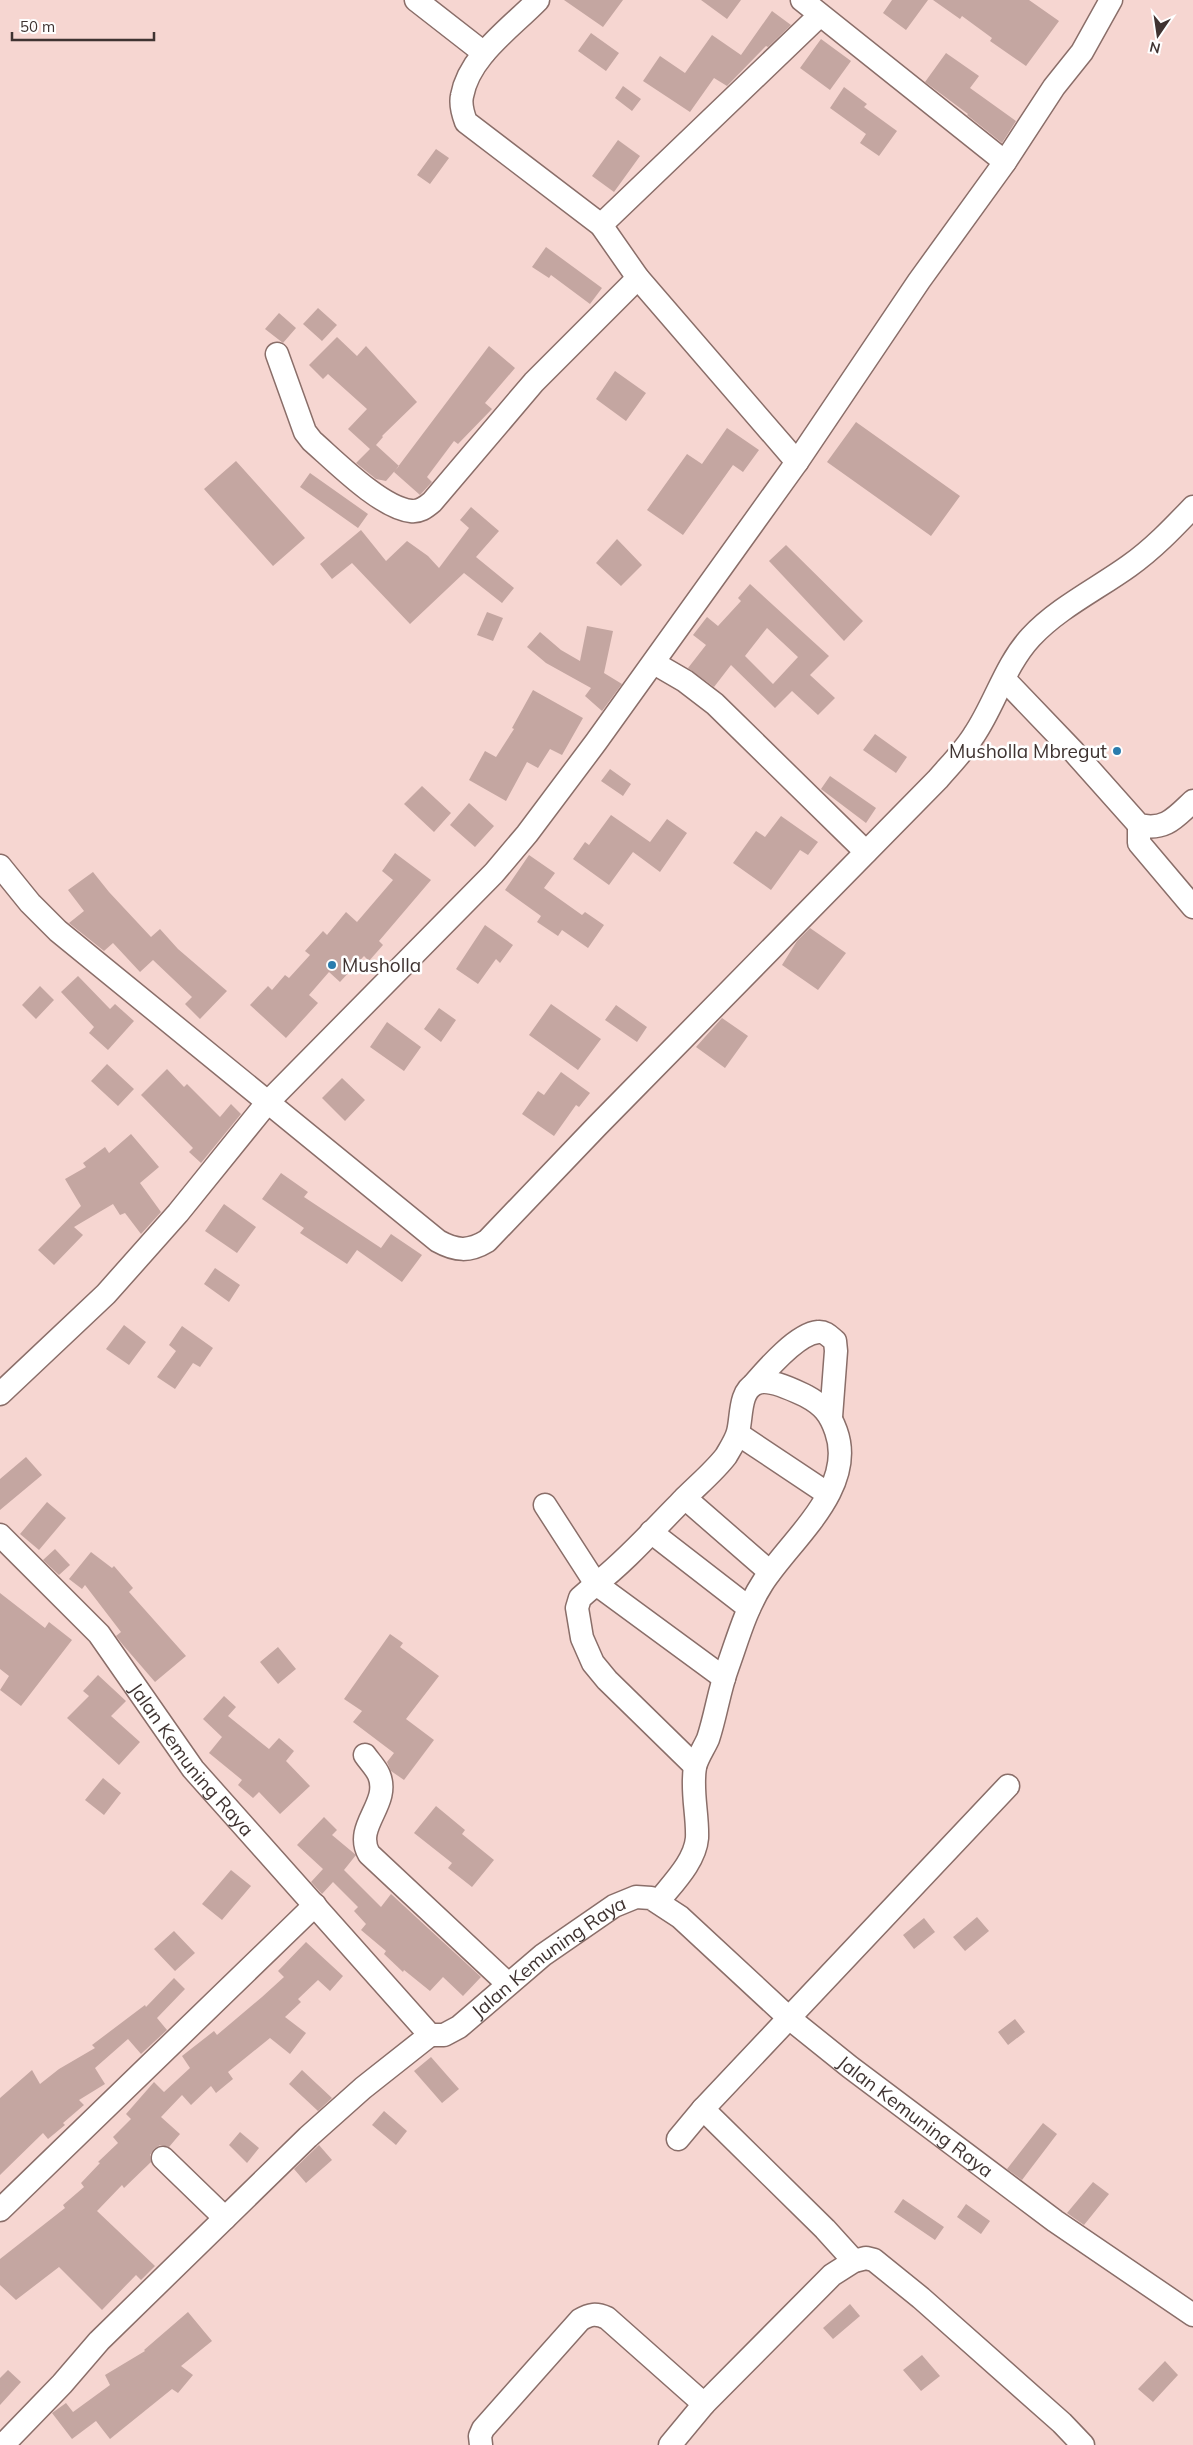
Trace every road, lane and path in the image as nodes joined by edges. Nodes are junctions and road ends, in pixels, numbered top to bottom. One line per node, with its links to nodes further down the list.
1 (416, 0): 6 (street)
2 (538, 0): 6 (street)
3 (802, 0): 5 (street)
4 (1111, 0): 7 (street)
5 (819, 16): 7 (street); 8 (street)
6 (484, 53): 8 (street)
7 (1005, 162): 11 (street)
8 (601, 225): 9 (street)
9 (638, 278): 10 (street); 11 (street)
10 (277, 354)
11 (797, 462): 13 (street)
12 (1193, 507): 14 (street)
13 (654, 663): 17 (street); 20 (street)
14 (1005, 680): 16 (street); 17 (street)
15 (1193, 801): 16 (street)
16 (1139, 825): 19 (street)
17 (866, 852): 20 (street)
18 (0, 866): 20 (street)
19 (1193, 907)
20 (267, 1103): 22 (street)
21 (754, 1384): 23 (street); 23 (street); 24 (street)
22 (0, 1394)
23 (831, 1417): 25 (street)
24 (738, 1434): 25 (street); 26 (street)
25 (828, 1494): 30 (street)
26 (685, 1498): 28 (street); 30 (street)
27 (545, 1505): 31 (street)
28 (651, 1532): 31 (street); 32 (street)
29 (0, 1535): 38 (street, Jalan Kemuning Raya)
30 (770, 1572): 32 (street)
31 (596, 1584): 33 (street); 35 (street)
32 (749, 1608): 33 (street)
33 (724, 1678): 35 (street)
34 (365, 1755): 39 (street)
35 (695, 1766): 37 (street)
36 (1008, 1786): 40 (street)
37 (658, 1902): 39 (street, Jalan Kemuning Raya); 40 (street, Jalan Kemuning Raya)
38 (315, 1904): 41 (street, Jalan Kemuning Raya); 45 (street)
39 (508, 1984): 41 (street, Jalan Kemuning Raya)
40 (789, 2018): 42 (street); 48 (street, Jalan Kemuning Raya)
41 (430, 2034): 46 (street)
42 (703, 2109): 43 (street); 47 (street)
43 (678, 2138)
44 (163, 2158): 46 (street)
45 (0, 2210)
46 (225, 2218): 50 (street)
47 (854, 2261): 49 (street); 53 (street)
48 (1191, 2310)
49 (704, 2404): 51 (street); 52 (street)
50 (3, 2445)
51 (481, 2445)
52 (670, 2445)
53 (1083, 2445)

